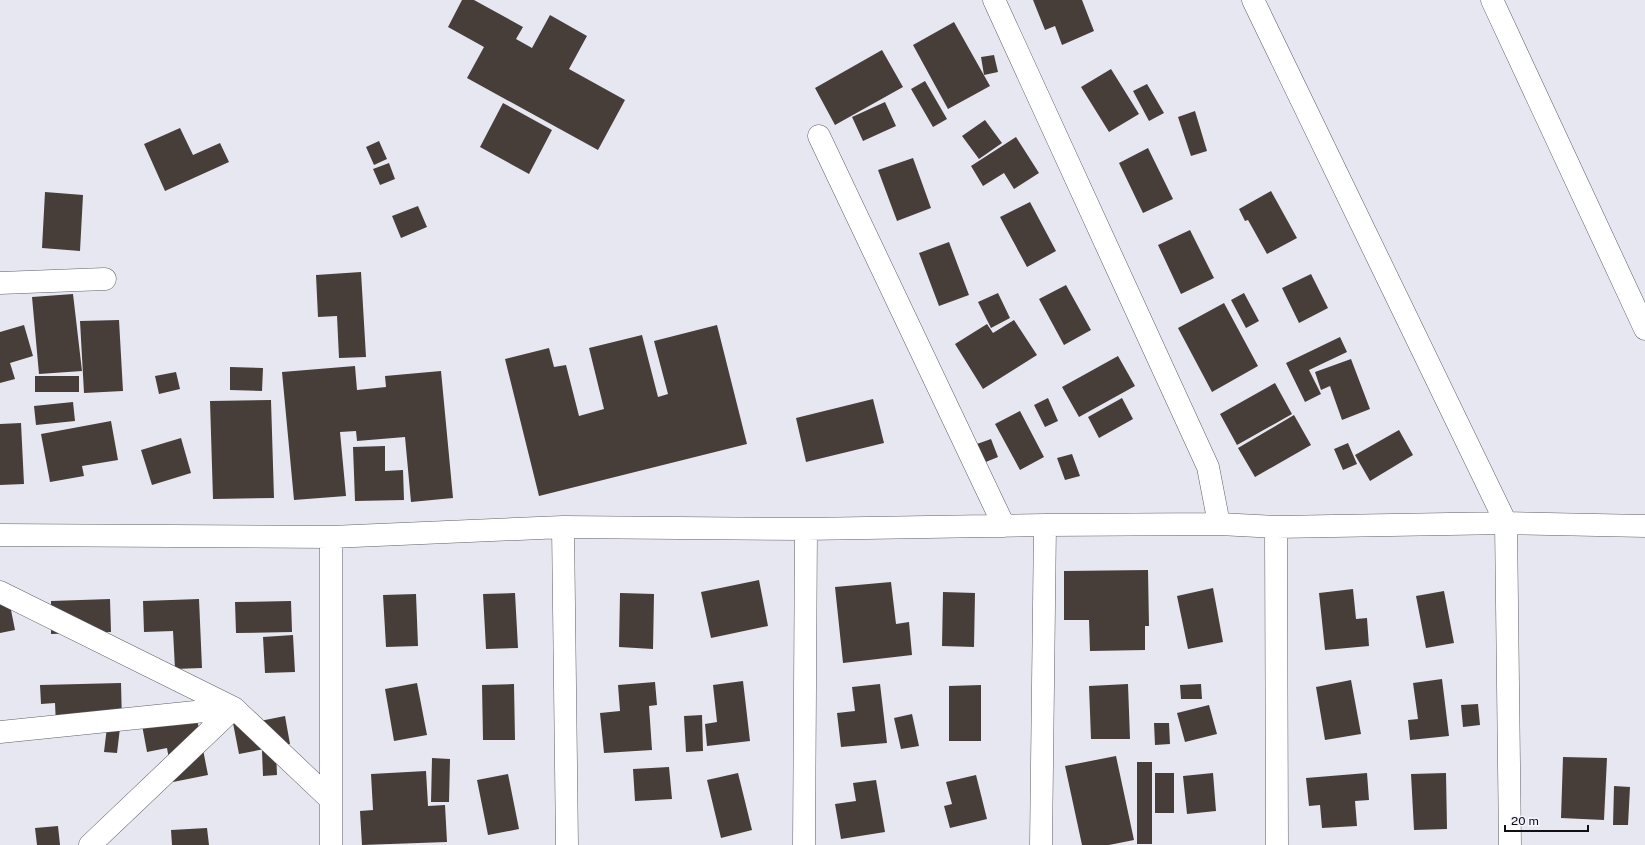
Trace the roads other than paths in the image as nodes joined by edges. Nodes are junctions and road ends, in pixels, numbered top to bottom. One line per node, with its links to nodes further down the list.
1 (994, 0): 10 (street)
2 (1253, 0): 8 (street)
3 (1492, 0): 7 (street)
4 (819, 136): 11 (street)
5 (105, 279): 6 (street)
6 (0, 283)
7 (1645, 329)
8 (1506, 523): 12 (street); 14 (street); 28 (street)
9 (1045, 524): 10 (street); 11 (street); 26 (street)
10 (1219, 524): 14 (street)
11 (1004, 526): 15 (street)
12 (1645, 526)
13 (563, 527): 15 (street); 17 (street); 24 (street)
14 (1276, 527): 27 (street)
15 (806, 529): 25 (street)
16 (0, 535): 17 (street)
17 (331, 537): 21 (street)
18 (0, 592): 19 (street)
19 (234, 708): 20 (street); 21 (street); 22 (street)
20 (0, 732)
21 (331, 800): 23 (street)
22 (90, 845)
23 (331, 845)
24 (567, 845)
25 (804, 845)
26 (1042, 845)
27 (1277, 845)
28 (1510, 845)

